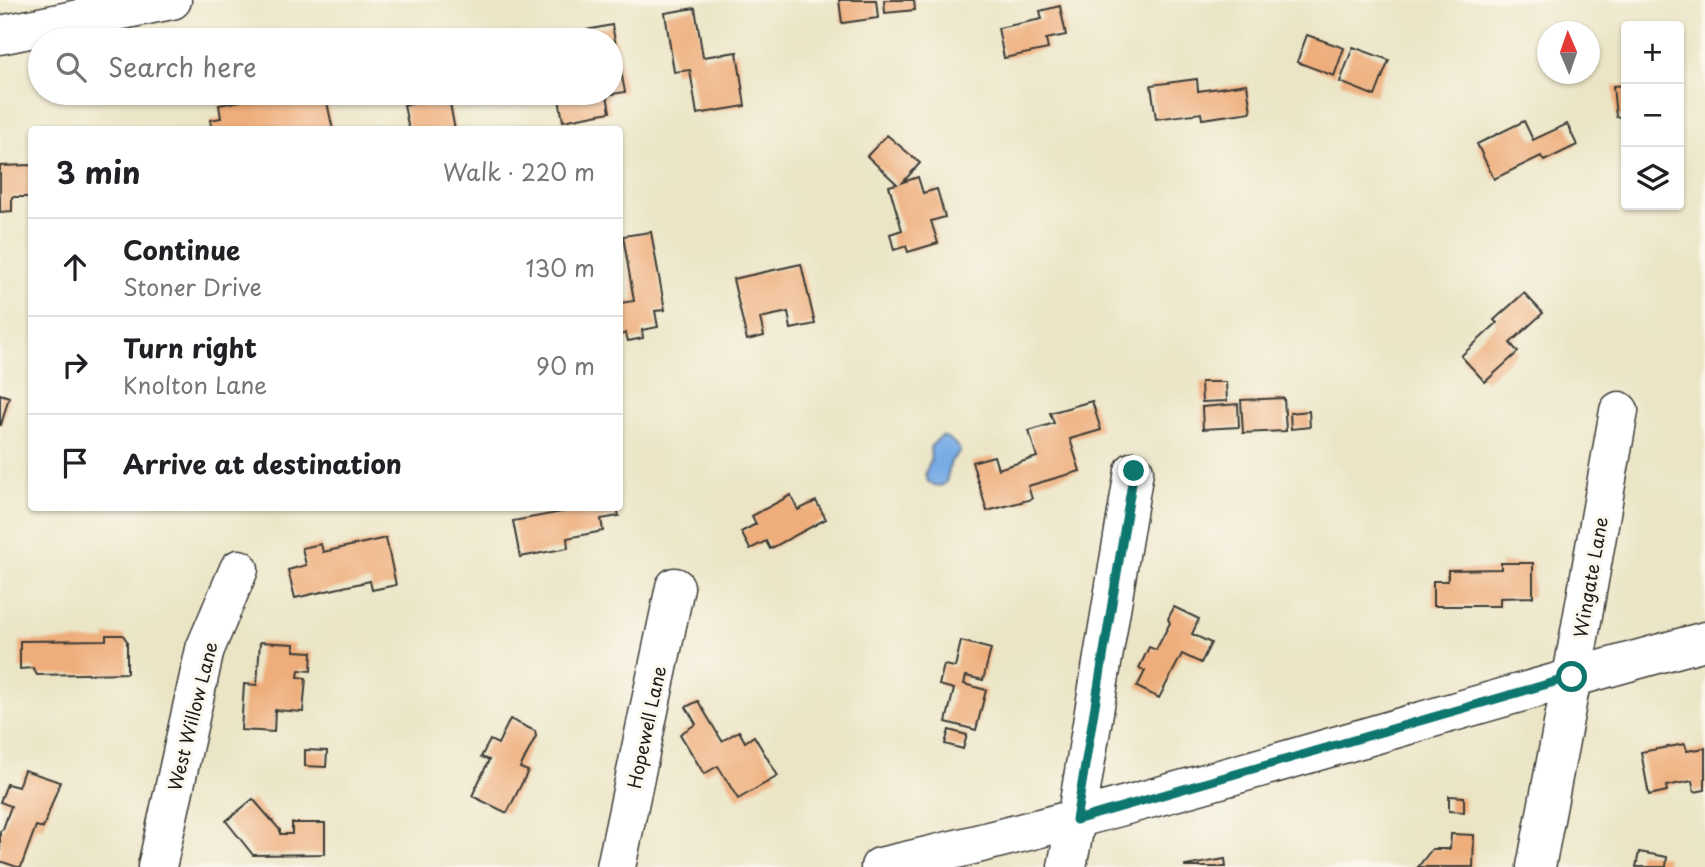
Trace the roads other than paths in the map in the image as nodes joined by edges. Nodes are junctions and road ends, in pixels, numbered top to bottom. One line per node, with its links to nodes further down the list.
1 (172, 0): 2 (street)
2 (34, 28)
3 (28, 29): 4 (street)
4 (0, 35)
5 (1619, 411): 10 (street, Wingate Lane)
6 (1134, 471): 11 (street)
7 (239, 569): 12 (street, West Willow Lane)
8 (676, 587): 13 (street, Hopewell Lane)
9 (1705, 641): 10 (street)
10 (1572, 677): 11 (street); 16 (street, Wingate Lane)
11 (1076, 820): 14 (street); 15 (street)
12 (157, 867)
13 (616, 867)
14 (880, 867)
15 (1067, 867)
16 (1536, 867)

